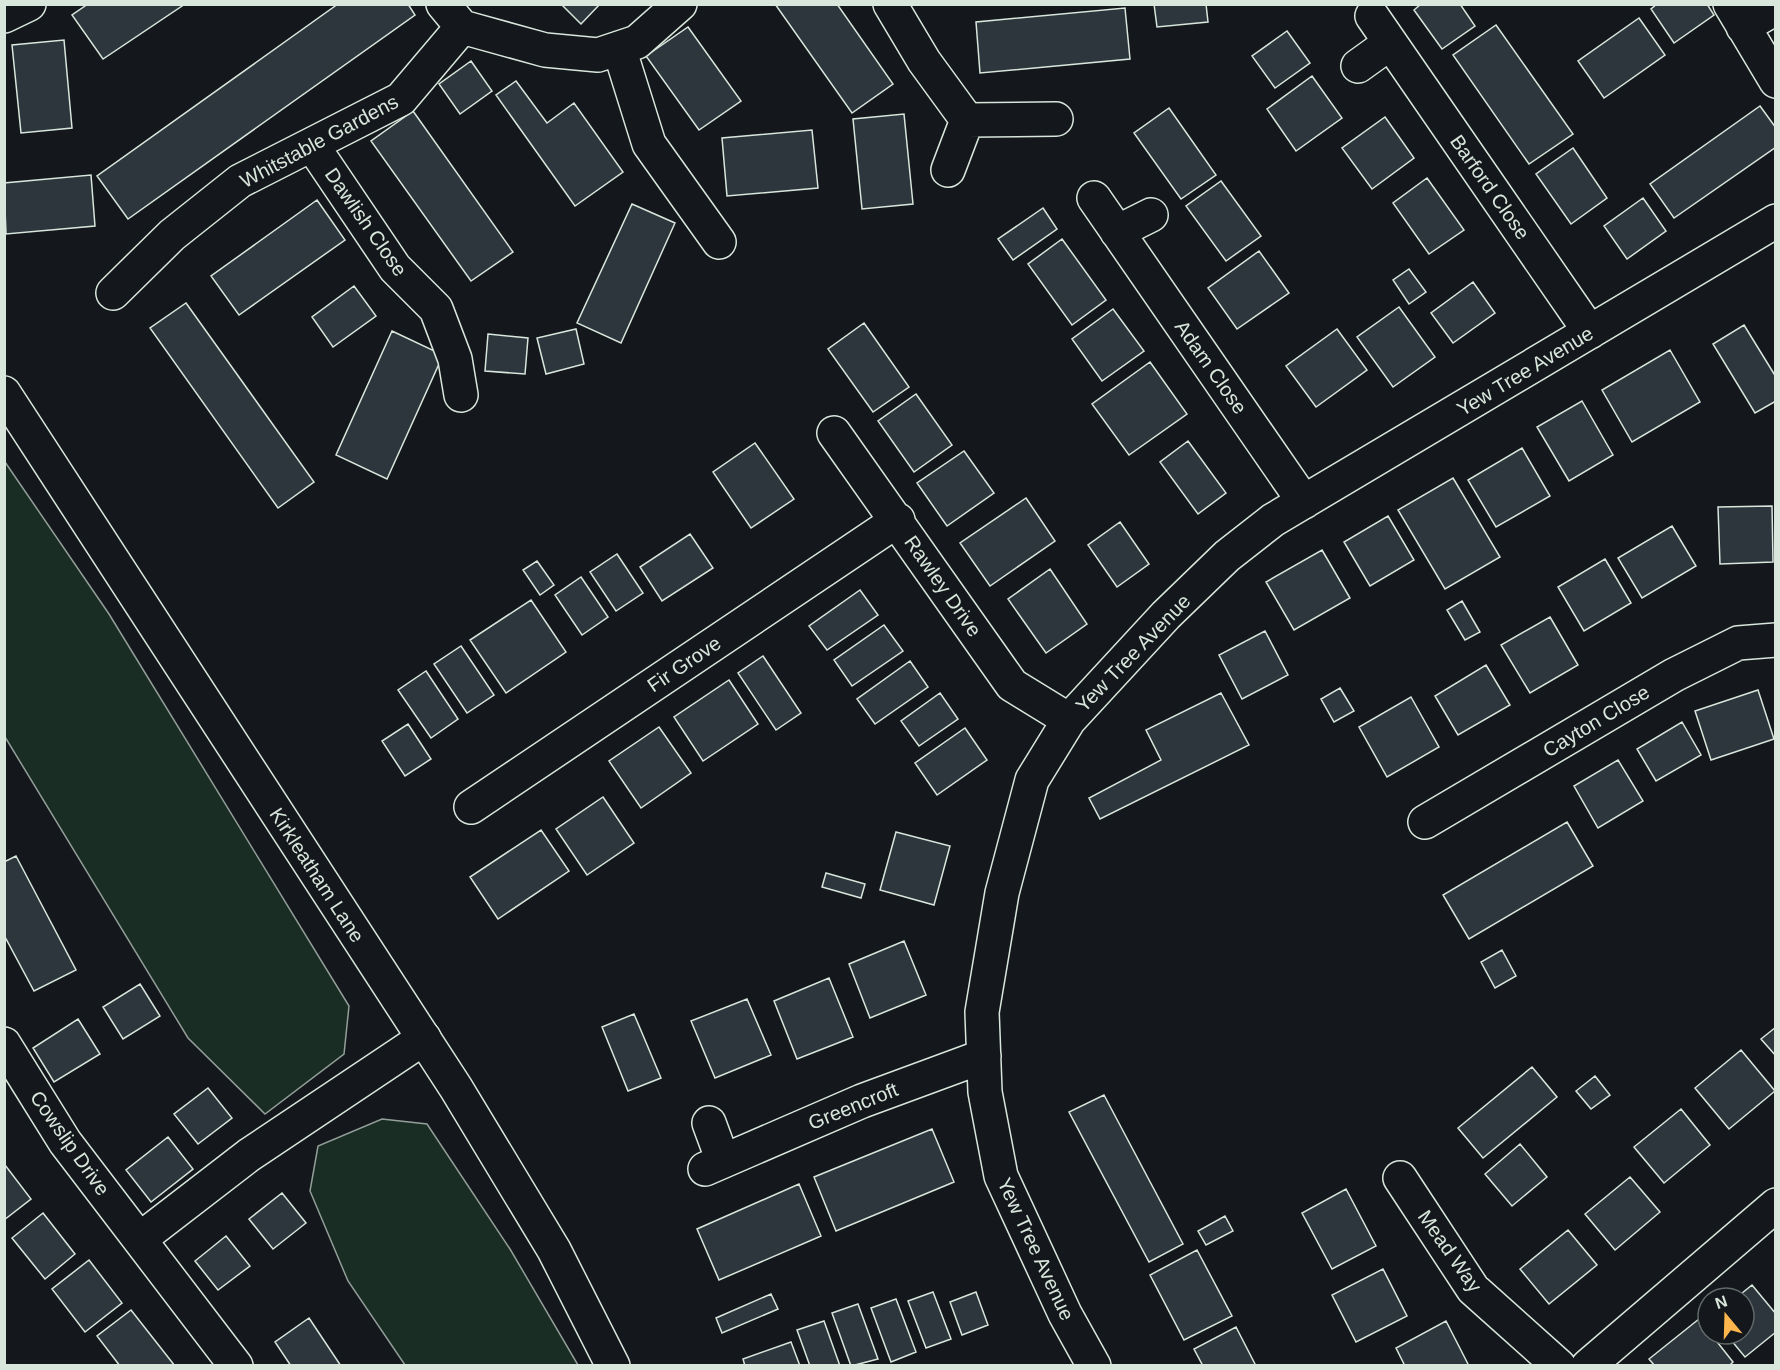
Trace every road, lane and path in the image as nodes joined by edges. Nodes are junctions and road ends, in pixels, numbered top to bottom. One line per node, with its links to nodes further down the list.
1 (29, 4): 5 (street)
2 (680, 4): 8 (street)
3 (890, 4): 12 (street)
4 (1776, 8): 7 (street)
5 (4, 16)
6 (452, 16): 8 (street); 13 (street, Whitstable Gardens)
7 (1737, 16): 10 (street)
8 (619, 48): 19 (street)
9 (1358, 66): 21 (street, Barford Close)
10 (1776, 81)
11 (1056, 119): 12 (street)
12 (968, 120): 14 (street)
13 (312, 145): 20 (street, Whitstable Gardens); 23 (street, Dawlish Close)
14 (948, 170)
15 (1094, 198): 18 (street, Adam Close)
16 (1151, 215): 18 (street)
17 (1776, 221): 21 (street, Yew Tree Avenue)
18 (1117, 232): 25 (street, Adam Close)
19 (719, 242)
20 (113, 293)
21 (1590, 332): 25 (street, Yew Tree Avenue)
22 (4, 393): 31 (street, Kirkleatham Lane)
23 (461, 395)
24 (834, 434): 26 (street, Rawley Drive)
25 (1304, 502): 28 (street, Yew Tree Avenue)
26 (898, 520): 28 (street, Rawley Drive); 29 (street, Fir Grove)
27 (1776, 640): 30 (street, Cayton Close)
28 (1069, 720): 33 (street, Yew Tree Avenue)
29 (471, 807)
30 (1425, 822)
31 (424, 1038): 37 (street); 39 (street, Kirkleatham Lane)
32 (4, 1044): 37 (street, Cowslip Drive)
33 (984, 1056): 34 (street, Greencroft); 40 (street, Yew Tree Avenue)
34 (710, 1123)
35 (1400, 1178): 41 (street, Mead Way)
36 (1776, 1205): 42 (street)
37 (140, 1239): 38 (street, Cowslip Drive)
38 (236, 1365)
39 (613, 1365)
40 (1094, 1365)
41 (1559, 1365)
42 (1588, 1365)

